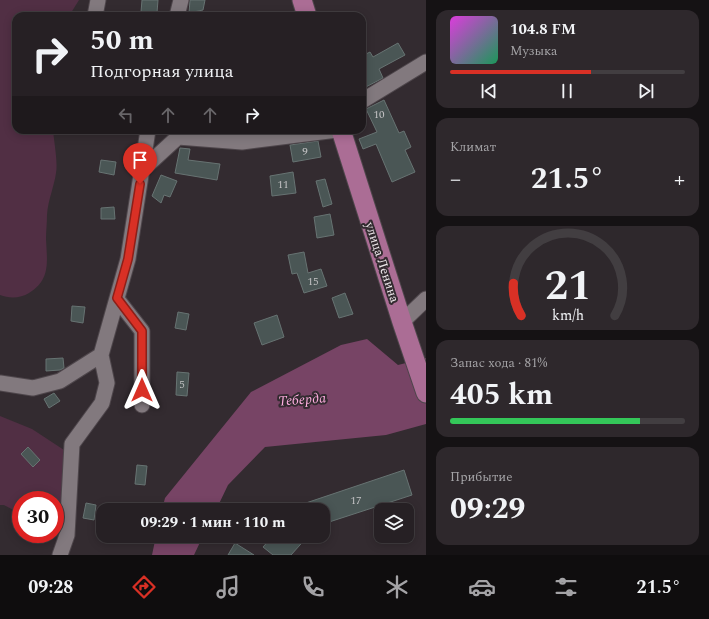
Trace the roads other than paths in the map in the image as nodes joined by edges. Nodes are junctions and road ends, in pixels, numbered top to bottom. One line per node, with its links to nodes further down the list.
1 (98, 0): 4 (street)
2 (181, 0): 5 (street)
3 (302, 0): 6 (main road)
4 (96, 12)
5 (178, 12)
6 (306, 12)
7 (426, 62): 8 (street)
8 (366, 99)
9 (147, 134): 12 (street)
10 (305, 134): 12 (street)
11 (342, 134): 15 (main road, улица Ленина)
12 (142, 170): 13 (street)
13 (117, 298): 16 (street); 19 (street)
14 (426, 299): 15 (street)
15 (402, 322): 18 (main road, улица Ленина)
16 (101, 355): 17 (street); 20 (street)
17 (0, 383)
18 (426, 393)
19 (142, 405)
20 (60, 555)

